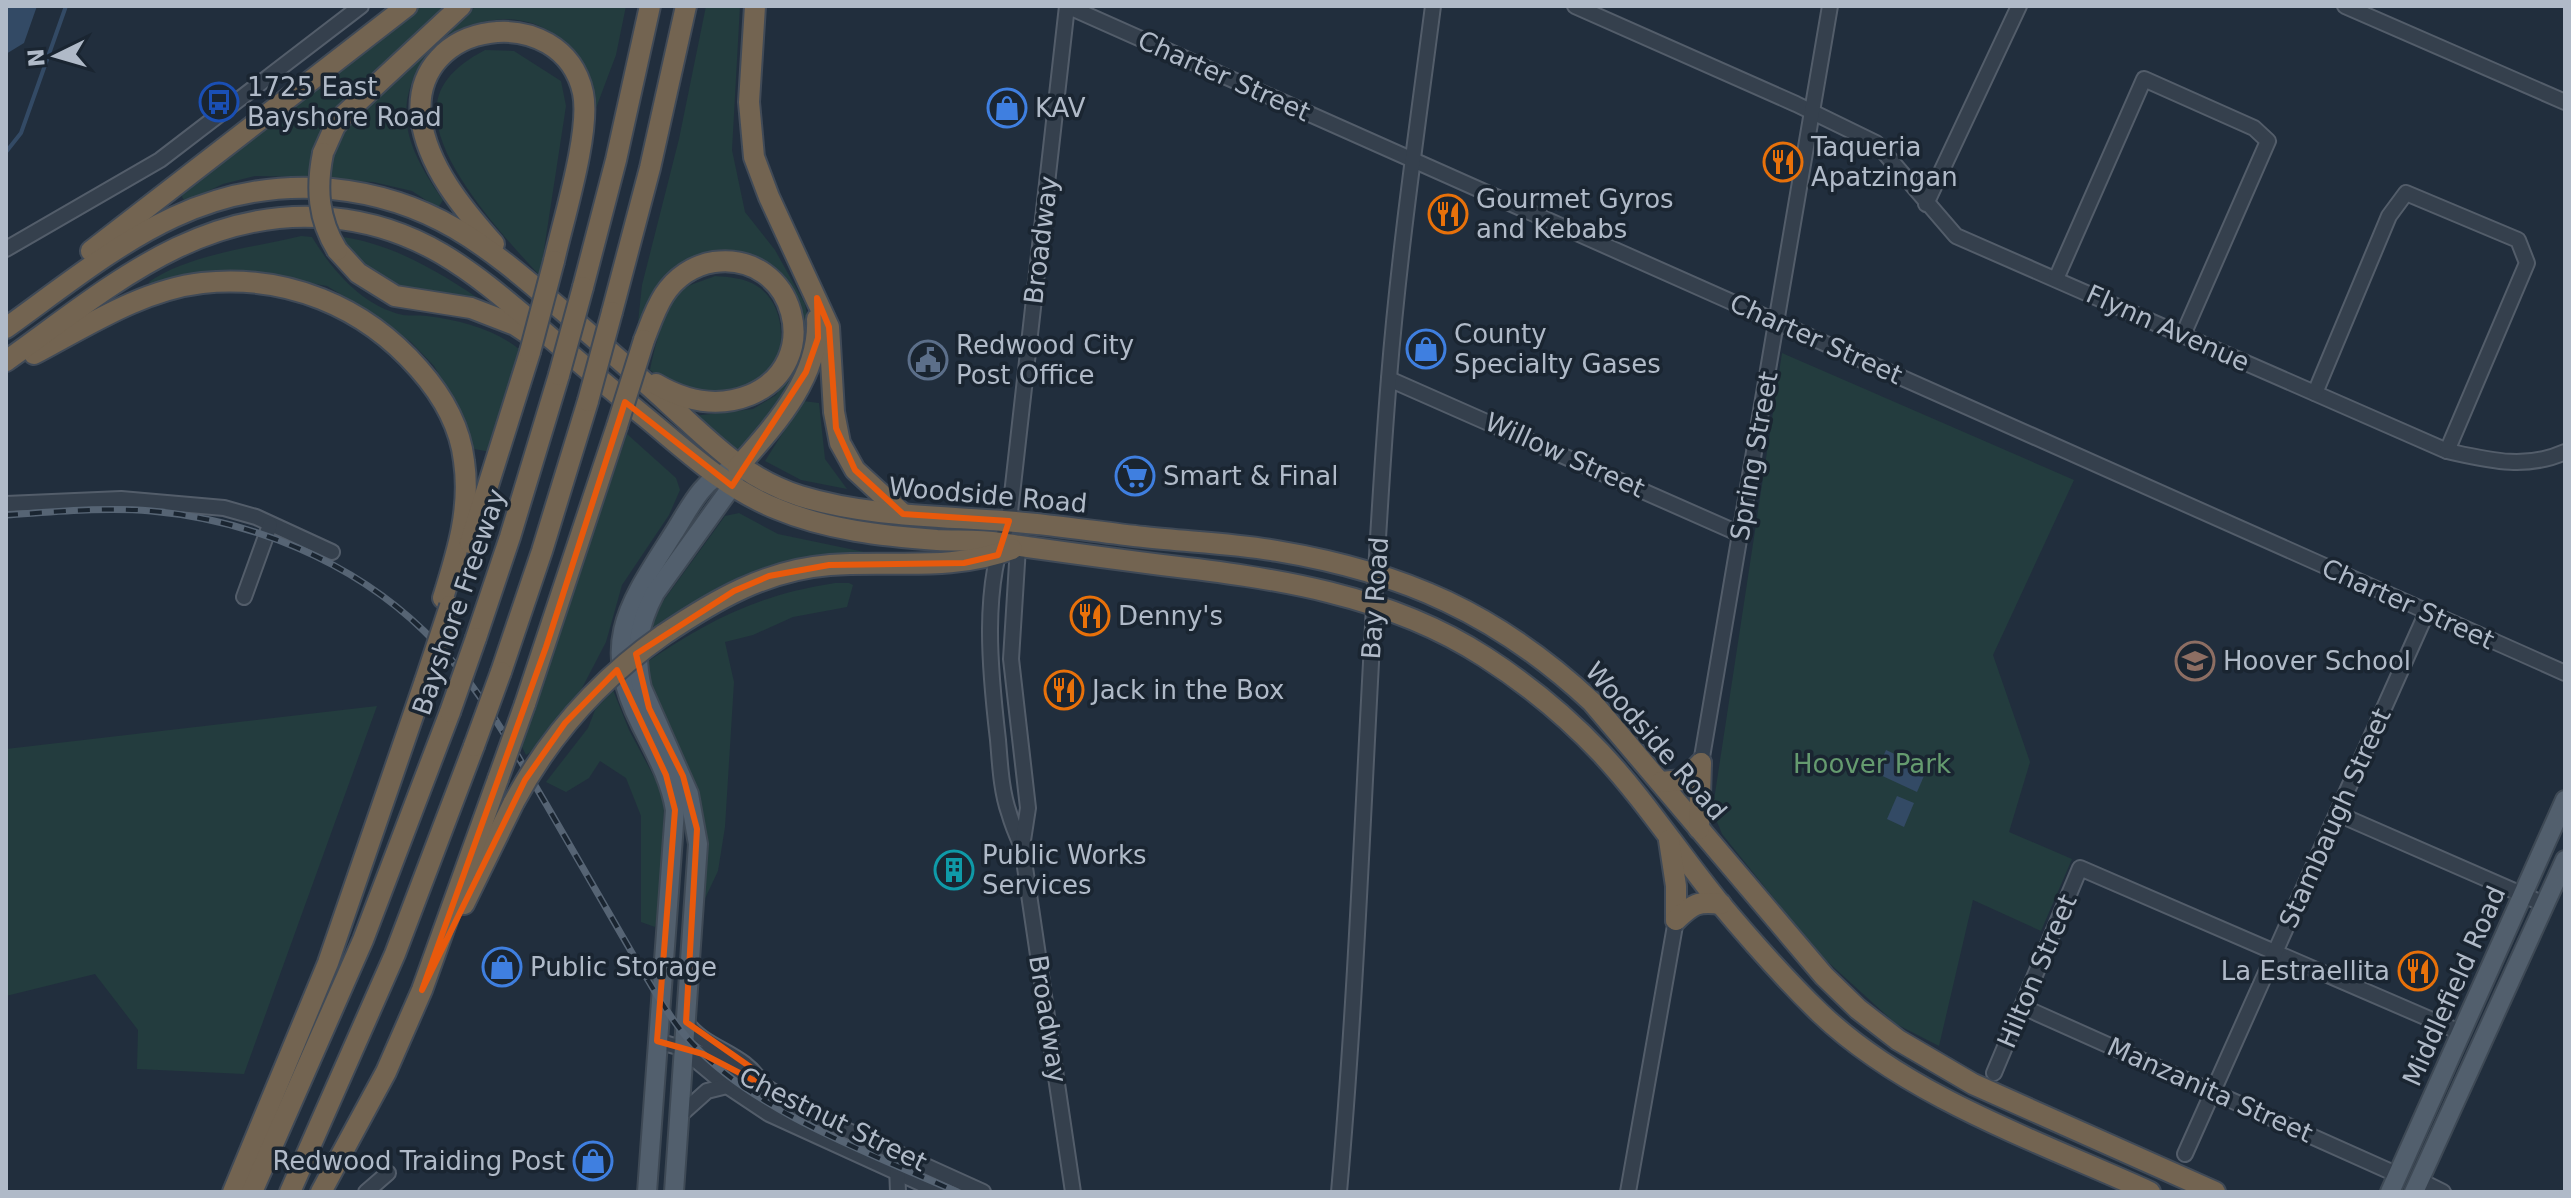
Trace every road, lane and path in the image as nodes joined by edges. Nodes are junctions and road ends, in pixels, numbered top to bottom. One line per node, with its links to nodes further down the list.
1 (361, 6): 17 (street)
2 (407, 6): 22 (highway)
3 (461, 6): 29 (highway, bridge)
4 (650, 6): 79 (highway, Bayshore Freeway, bridge)
5 (686, 6): 80 (highway, bridge)
6 (755, 6): 20 (highway)
7 (1067, 6): 15 (street, Charter Street); 36 (street, Broadway)
8 (1433, 6): 15 (street, Bay Road)
9 (1575, 6): 14 (street, Flynn Avenue)
10 (1830, 6): 14 (street, Spring Street)
11 (2019, 6): 16 (street)
12 (2345, 6): 13 (street)
13 (2565, 102)
14 (1811, 111): 16 (street, Flynn Avenue); 21 (street, Spring Street)
15 (1413, 160): 21 (street, Charter Street); 27 (street, Bay Road)
16 (1926, 204): 18 (street, Flynn Avenue)
17 (6, 249)
18 (2056, 279): 23 (street, Flynn Avenue); 23 (street)
19 (538, 290): 22 (highway, Woodside Road); 25 (highway, Woodside Road); 43 (highway, bridge)
20 (817, 298): 33 (highway); 35 (highway)
21 (1777, 321): 38 (street, Spring Street); 45 (street, Charter Street)
22 (6, 328)
23 (2183, 335): 28 (street, Flynn Avenue)
24 (6, 361): 29 (highway, Woodside Road)
25 (628, 367): 33 (highway, Woodside Road); 60 (highway, bridge)
26 (6, 369): 43 (highway)
27 (1389, 379): 38 (street, Willow Street); 41 (street, Bay Road)
28 (2315, 393): 30 (street, Flynn Avenue); 30 (street)
29 (635, 410): 32 (highway, Woodside Road)
30 (2447, 451): 31 (street, Flynn Avenue)
31 (2565, 452)
32 (713, 475): 33 (highway, Woodside Road); 64 (main road)
33 (735, 476): 35 (highway, Woodside Road); 39 (highway, Woodside Road); 62 (main road)
34 (6, 504): 37 (street)
35 (903, 514): 36 (highway, Woodside Road)
36 (1009, 521): 39 (street, Broadway); 41 (highway, Woodside Road)
37 (270, 525): 40 (street); 42 (street)
38 (1740, 534): 47 (street, Spring Street)
39 (1005, 548): 44 (highway, Woodside Road); 53 (street, Broadway); 53 (street, Broadway); 60 (highway, bridge)
40 (332, 552)
41 (1376, 572): 44 (street, Bay Road); 48 (highway, Woodside Road)
42 (244, 597)
43 (446, 602): 78 (highway, bridge)
44 (1374, 604): 52 (highway, Woodside Road); 89 (street, Bay Road)
45 (2426, 614): 46 (street, Charter Street); 50 (street, Stambaugh Street)
46 (2565, 673)
47 (1701, 763): 48 (highway); 51 (highway)
48 (1661, 782): 51 (highway, Woodside Road)
49 (2565, 800): 55 (main road, Middlefield Road)
50 (2338, 814): 55 (street); 59 (street, Stambaugh Street)
51 (1699, 829): 92 (highway, Woodside Road)
52 (1669, 836): 56 (highway, Woodside Road); 58 (highway)
53 (1022, 847): 88 (street, Broadway)
54 (2565, 860): 57 (main road, Middlefield Road)
55 (2523, 895): 57 (street); 63 (main road, Middlefield Road)
56 (1721, 904): 58 (highway); 91 (highway, Woodside Road)
57 (2544, 904): 76 (main road, Middlefield Road)
58 (1676, 920): 90 (street)
59 (2275, 952): 61 (street, Hilton Street); 63 (street); 69 (street, Stambaugh Street)
60 (422, 990): 81 (highway)
61 (2023, 1007): 66 (street, Hilton Street); 69 (street, Manzanita Street)
62 (686, 1022): 65 (main road); 67 (street)
63 (2462, 1033): 75 (main road, Middlefield Road)
64 (657, 1041): 65 (street, Chestnut Street); 83 (main road)
65 (682, 1049): 67 (street, Chestnut Street); 68 (street, Chestnut Street); 70 (main road)
66 (1994, 1073)
67 (763, 1085): 71 (street, Chestnut Street)
68 (727, 1086): 70 (street); 74 (street, Chestnut Street)
69 (2213, 1091): 72 (street, Stambaugh Street); 75 (street, Manzanita Street)
70 (678, 1117): 84 (main road)
71 (900, 1154): 74 (street); 87 (street, Chestnut Street)
72 (2185, 1154)
73 (388, 1173): 82 (street)
74 (897, 1173): 77 (street, Chestnut Street); 85 (street)
75 (2394, 1183)
76 (2416, 1186): 93 (street)
77 (935, 1190): 86 (street)
78 (233, 1192)
79 (252, 1192)
80 (290, 1192)
81 (321, 1192)
82 (366, 1192)
83 (647, 1192)
84 (674, 1192)
85 (898, 1192)
86 (915, 1192)
87 (983, 1192)
88 (1073, 1192)
89 (1339, 1192)
90 (1628, 1192)
91 (2150, 1192)
92 (2215, 1192)
93 (2443, 1192)

